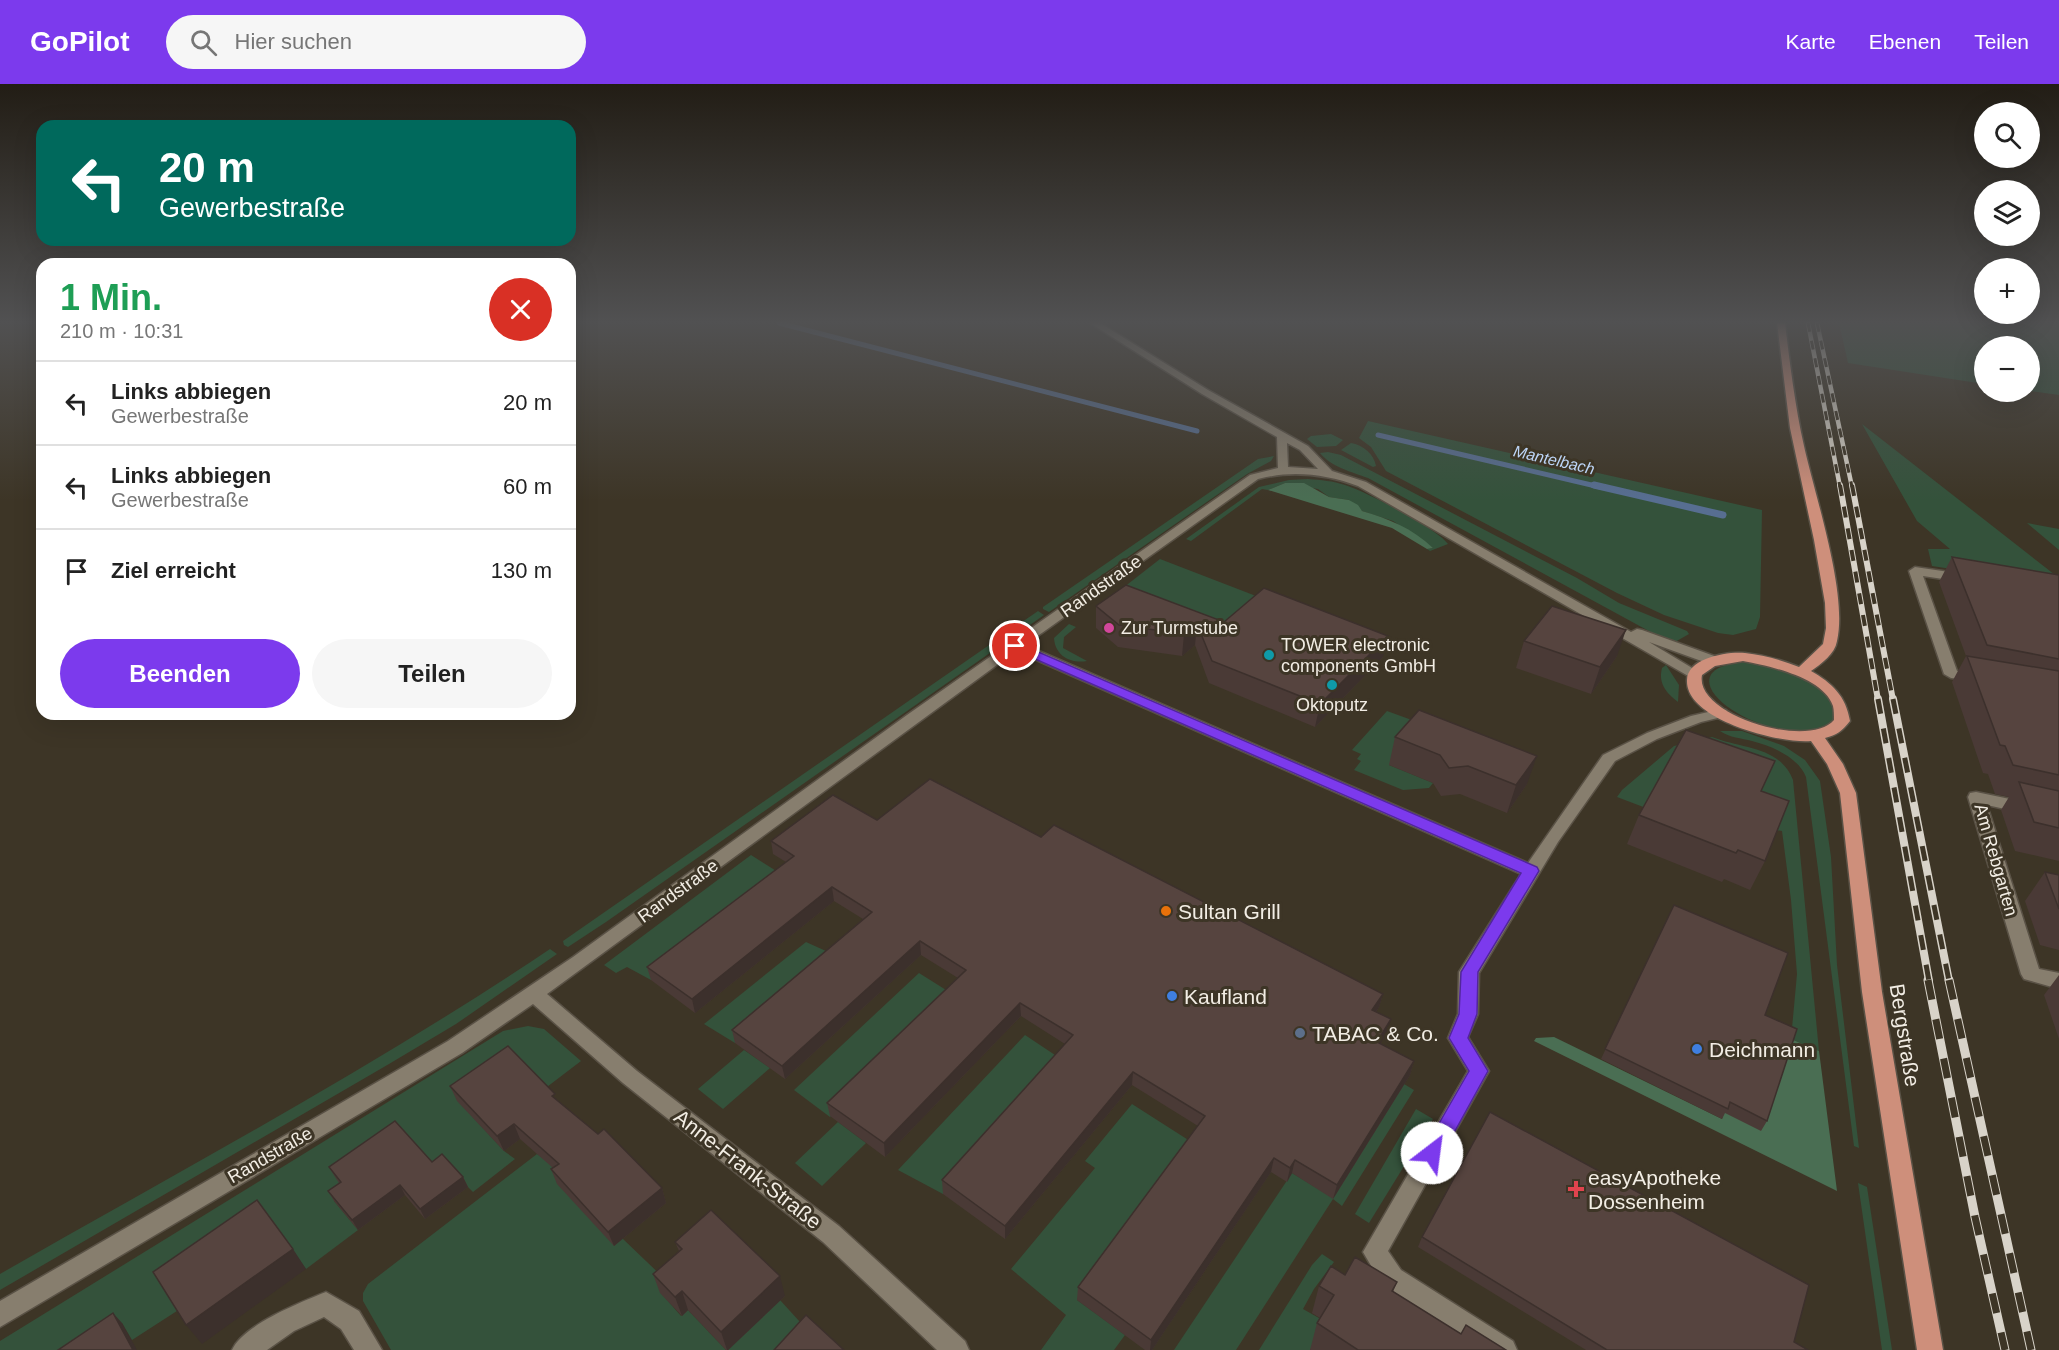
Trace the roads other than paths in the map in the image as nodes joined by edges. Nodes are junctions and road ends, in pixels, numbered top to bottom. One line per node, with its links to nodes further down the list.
1 (1191, 382): 3 (street)
2 (1789, 382): 10 (main road)
3 (1282, 437): 4 (street); 5 (street)
4 (1283, 470): 5 (street, Randstraße); 8 (street, Randstraße)
5 (1327, 472): 7 (street, Randstraße)
6 (1972, 580): 12 (street)
7 (1611, 624): 9 (street); 11 (street)
8 (1015, 646): 16 (street); 18 (street, Randstraße)
9 (1712, 660): 10 (main road); 11 (main road)
10 (1801, 672): 14 (main road)
11 (1695, 674): 13 (main road)
12 (1994, 682)
13 (1721, 713): 14 (main road); 16 (street)
14 (1815, 735): 24 (main road, Bergstraße)
15 (2059, 815): 17 (street, Am Rebgarten)
16 (1531, 871): 23 (street)
17 (2059, 981)
18 (534, 994): 19 (street, Randstraße); 22 (street, Anne-Frank-Straße)
19 (0, 1315)
20 (245, 1350): 21 (street)
21 (369, 1350)
22 (956, 1350)
23 (1504, 1350)
24 (1930, 1350)

